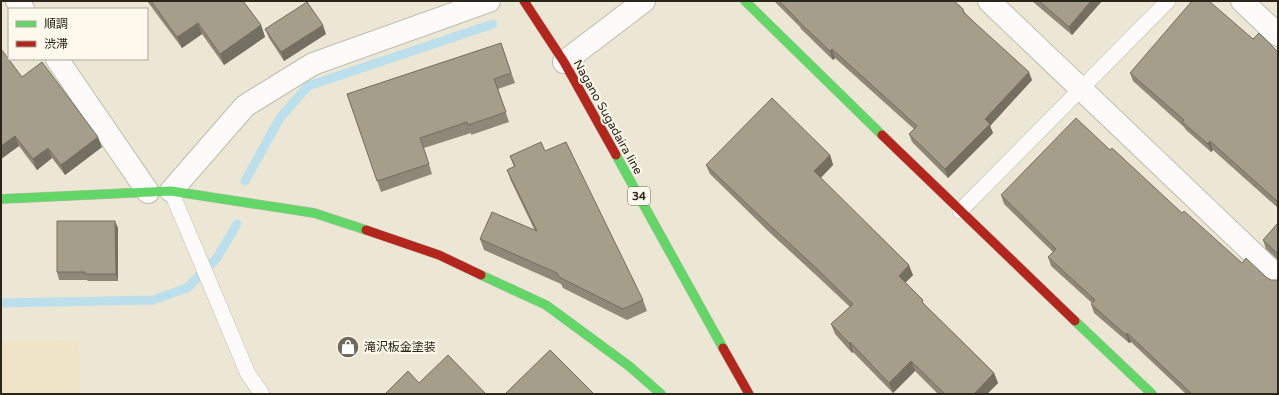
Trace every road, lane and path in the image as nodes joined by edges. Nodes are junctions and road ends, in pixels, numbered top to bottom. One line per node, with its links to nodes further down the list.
1 (489, 1): 12 (street)
2 (524, 1): 10 (street, Nagano Sugadaira line / 34)
3 (644, 1): 10 (street)
4 (745, 1): 15 (street)
5 (989, 1): 11 (street)
6 (1168, 1): 11 (lane)
7 (1242, 1): 8 (street)
8 (1278, 35)
9 (58, 60): 13 (street)
10 (564, 62): 19 (street, Nagano Sugadaira line / 34)
11 (1081, 90): 15 (lane); 16 (street)
12 (171, 191): 13 (street); 17 (lane); 18 (street)
13 (148, 192): 14 (street)
14 (1, 199)
15 (960, 211): 20 (street)
16 (1278, 277)
17 (262, 394)
18 (661, 394)
19 (749, 394)
20 (1152, 394)

